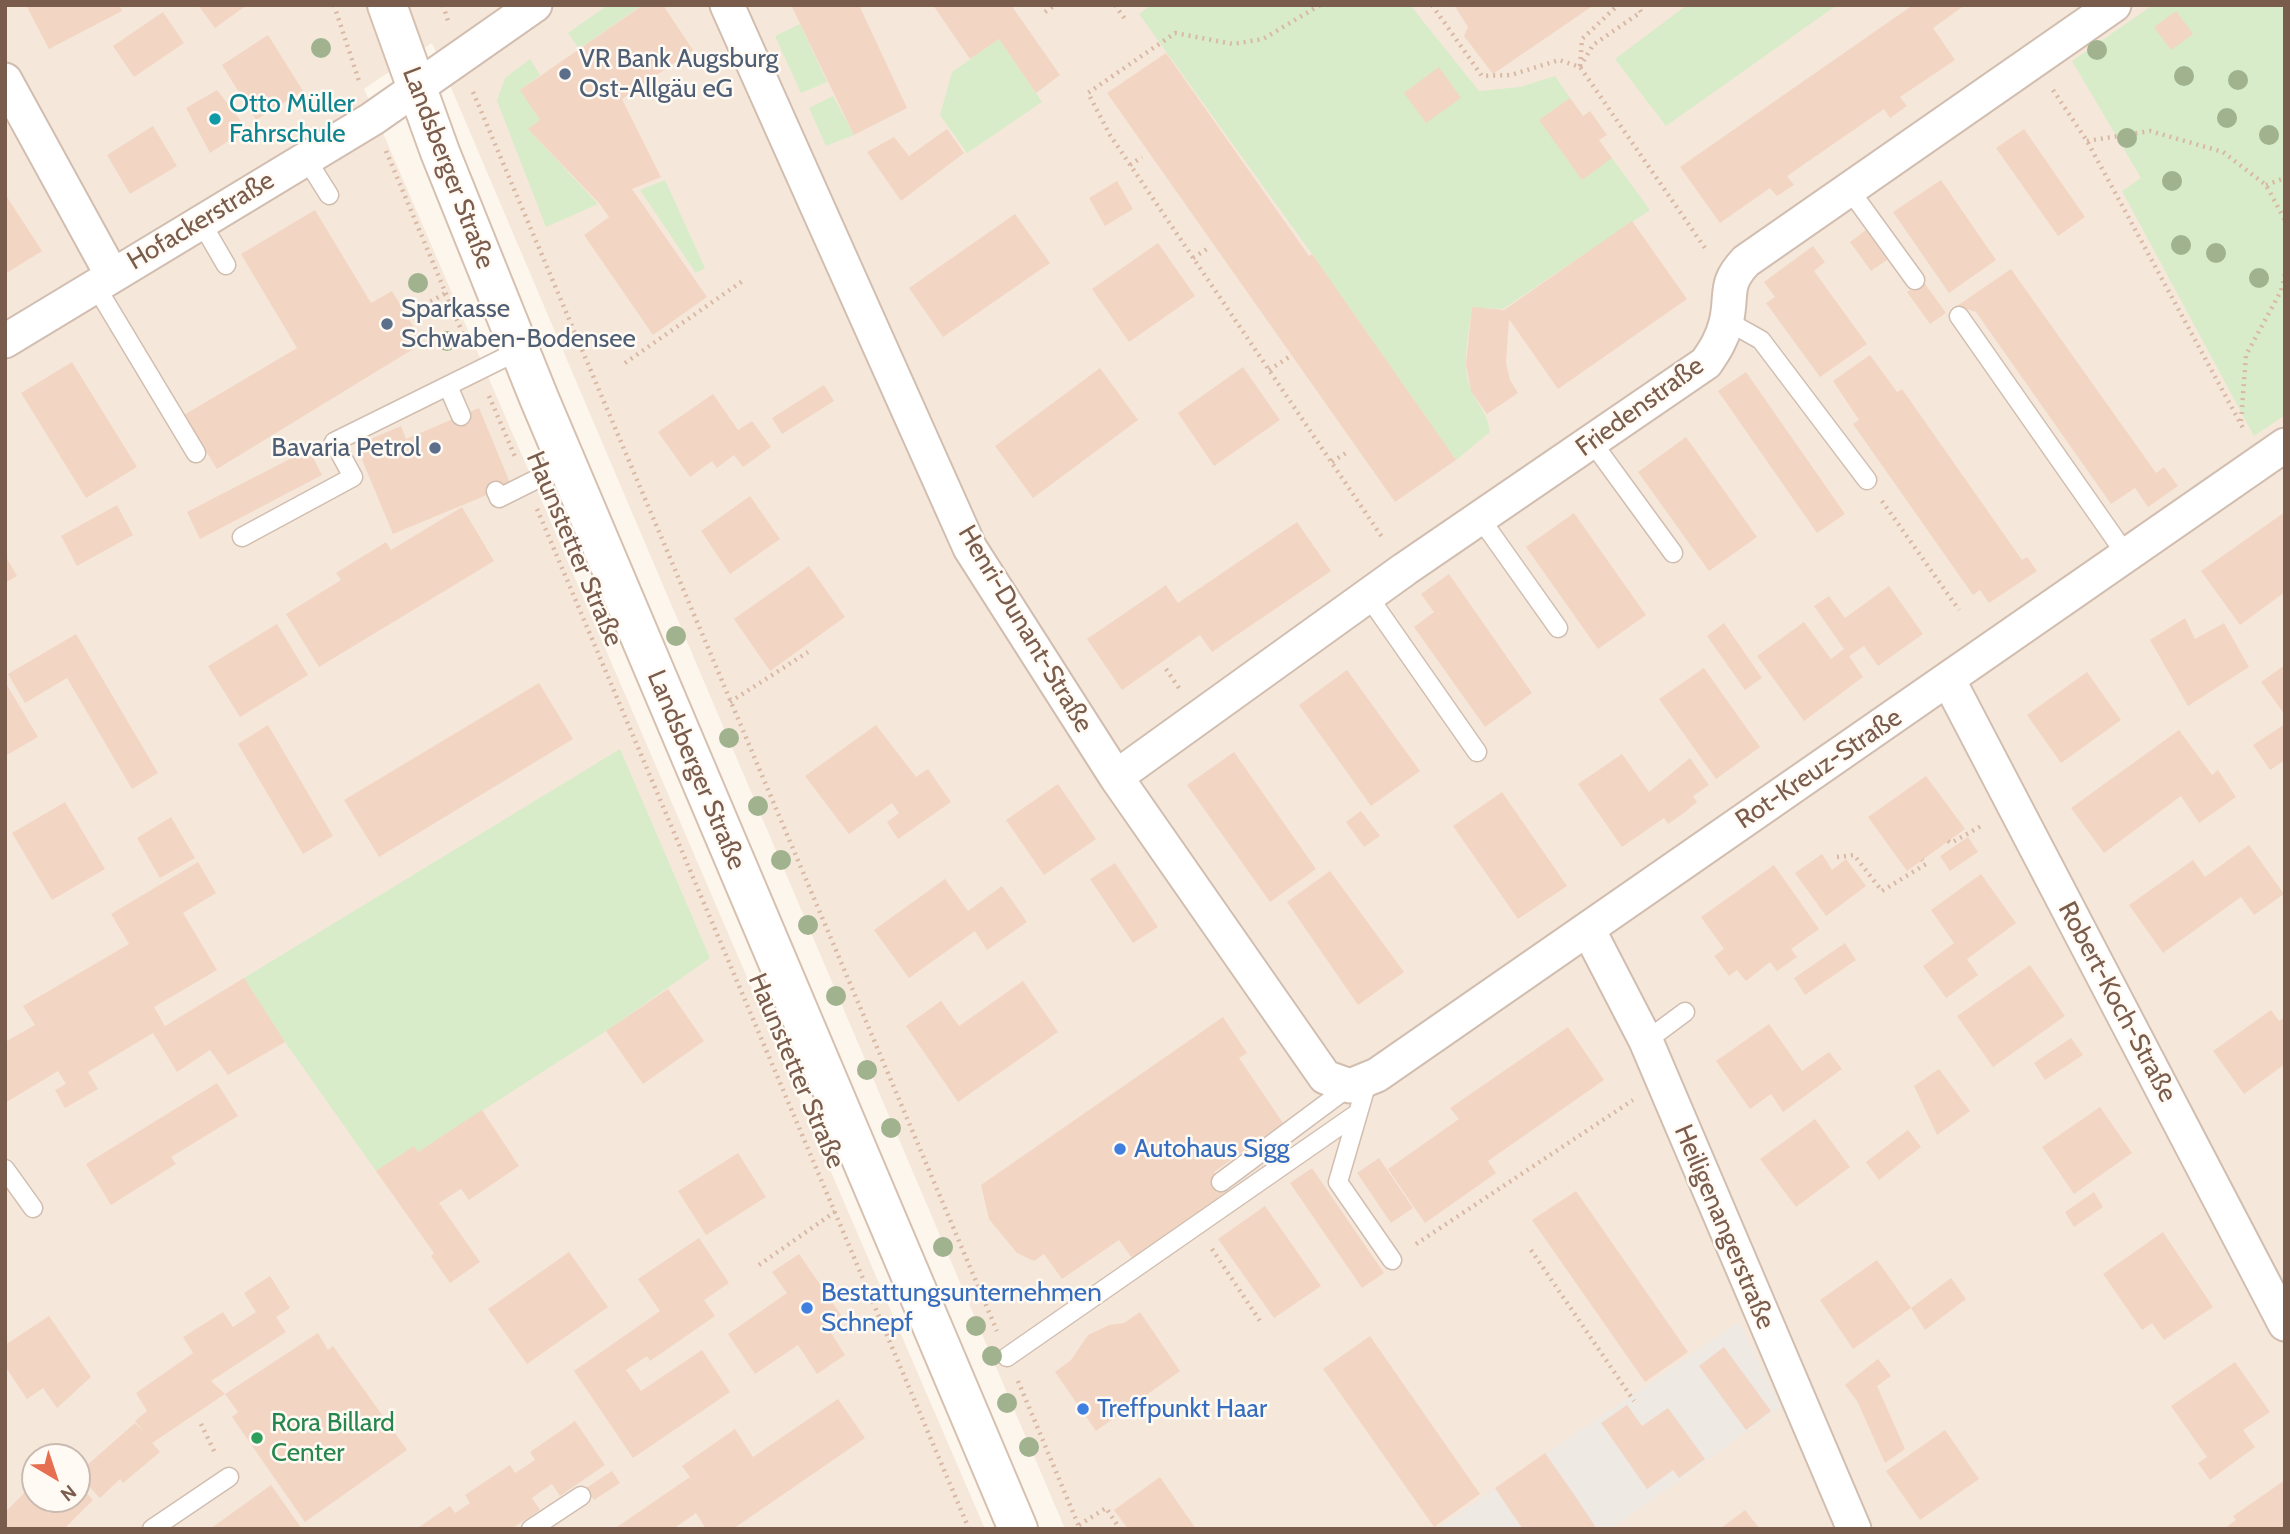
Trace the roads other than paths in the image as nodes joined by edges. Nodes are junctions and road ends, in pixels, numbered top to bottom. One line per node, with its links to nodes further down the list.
1 (387, 5): 6 (main road, Landsberger Straße)
2 (535, 5): 6 (street, Hofackerstraße)
3 (727, 5): 34 (street, Henri-Dunant-Straße)
4 (2114, 5): 8 (street)
5 (5, 80): 12 (street)
6 (417, 87): 7 (street, Hofackerstraße); 17 (main road, Landsberger Straße)
7 (305, 157): 9 (lane); 10 (street, Hofackerstraße)
8 (1849, 189): 13 (lane); 15 (street, Friedenstraße)
9 (329, 195)
10 (201, 222): 11 (lane); 12 (street, Hofackerstraße)
11 (226, 265)
12 (104, 280): 16 (street, Hofackerstraße); 21 (lane)
13 (1915, 280)
14 (1959, 316): 29 (lane)
15 (1727, 321): 20 (street, Friedenstraße); 24 (lane)
16 (5, 341)
17 (520, 351): 18 (lane); 23 (main road, Landsberger Straße)
18 (447, 386): 19 (lane); 27 (lane)
19 (461, 416)
20 (1592, 442): 26 (street, Friedenstraße); 28 (lane)
21 (196, 453)
22 (2273, 453): 29 (street, Rot-Kreuz-Straße)
23 (567, 464): 25 (lane); 49 (main road, Landsberger Straße)
24 (1867, 480)
25 (496, 491)
26 (1480, 518): 30 (street, Friedenstraße); 31 (lane)
27 (242, 537)
28 (1673, 553)
29 (2127, 556): 32 (street, Rot-Kreuz-Straße)
30 (1368, 596): 33 (lane); 34 (street, Friedenstraße)
31 (1558, 628)
32 (1949, 681): 35 (street, Rot-Kreuz-Straße); 43 (street, Robert-Koch-Straße)
33 (1477, 752)
34 (1116, 777): 38 (street, Henri-Dunant-Straße)
35 (1587, 929): 37 (street, Heiligenangerstraße); 38 (street, Rot-Kreuz-Straße)
36 (1685, 1012): 37 (lane)
37 (1646, 1041): 50 (street, Heiligenangerstraße)
38 (1359, 1093): 40 (lane); 42 (lane); 44 (lane)
39 (5, 1169): 41 (lane)
40 (1221, 1182)
41 (33, 1208)
42 (1392, 1260)
43 (2285, 1324)
44 (1007, 1357)
45 (229, 1477): 47 (lane)
46 (581, 1496): 48 (lane)
47 (152, 1529)
48 (531, 1529)
49 (1018, 1529)
50 (1854, 1529)

